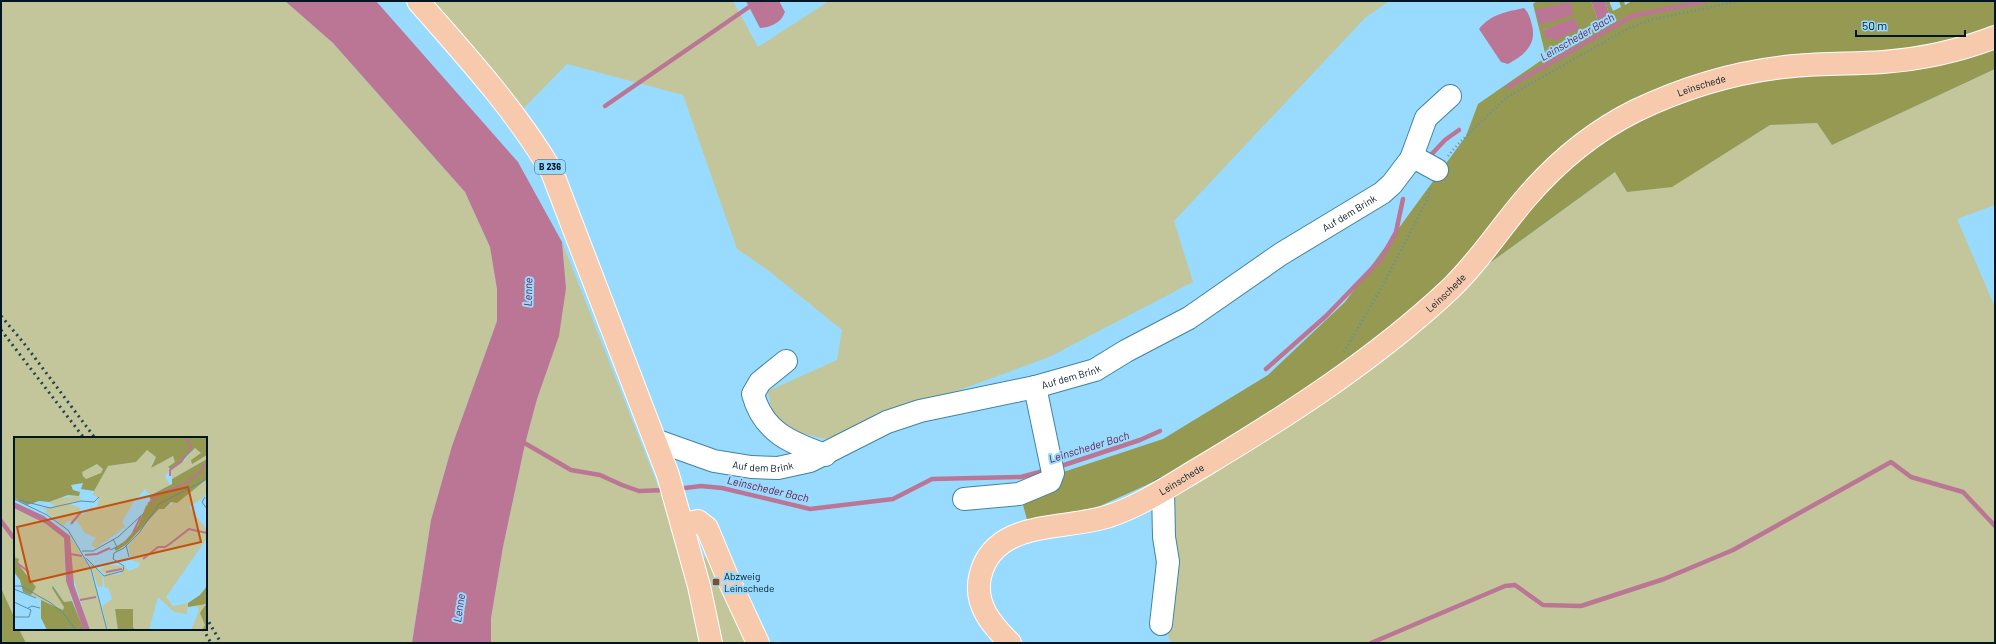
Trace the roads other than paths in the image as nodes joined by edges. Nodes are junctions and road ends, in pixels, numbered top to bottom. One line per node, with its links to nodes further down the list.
1 (418, 1): 9 (main road, B 236)
2 (1995, 37): 12 (main road, Leinschede)
3 (1450, 96): 4 (street, Auf dem Brink)
4 (1411, 159): 5 (street); 7 (street, Auf dem Brink)
5 (1437, 170)
6 (786, 361): 8 (street)
7 (1035, 387): 10 (street, Auf dem Brink); 13 (street)
8 (776, 432): 10 (street); 11 (street)
9 (655, 440): 11 (street, Auf dem Brink); 14 (main road, B 236)
10 (825, 455): 11 (street, Auf dem Brink)
11 (765, 468)
12 (1163, 489): 15 (street); 18 (main road, Leinschede)
13 (964, 499)
14 (682, 524): 16 (main road, B 236); 17 (main road)
15 (1161, 624)
16 (711, 643)
17 (758, 643)
18 (1010, 643)

